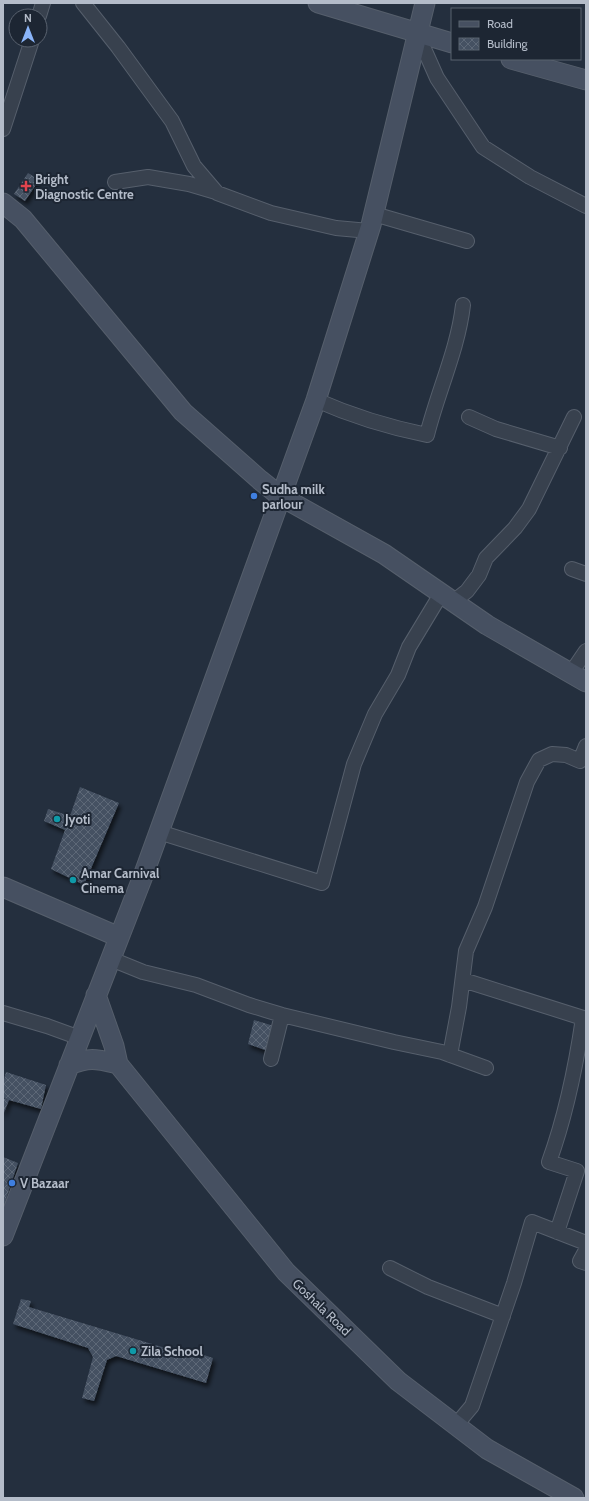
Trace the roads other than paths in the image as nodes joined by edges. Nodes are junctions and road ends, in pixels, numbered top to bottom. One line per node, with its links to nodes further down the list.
1 (83, 3): 11 (street)
2 (425, 3): 4 (main road)
3 (329, 4): 4 (main road)
4 (418, 33): 5 (main road); 13 (street); 14 (main road)
5 (451, 43)
6 (29, 48): 9 (street)
7 (515, 60): 8 (main road)
8 (586, 80)
9 (3, 129)
10 (115, 182): 11 (street)
11 (217, 192): 14 (street)
12 (3, 203): 21 (main road)
13 (586, 206)
14 (372, 222): 15 (street); 17 (main road)
15 (467, 241)
16 (463, 305): 17 (street)
17 (316, 400): 21 (main road)
18 (469, 417): 20 (street)
19 (574, 417): 20 (street)
20 (560, 448): 24 (street)
21 (280, 496): 24 (main road); 28 (main road)
22 (572, 569): 23 (street)
23 (586, 574)
24 (447, 598): 26 (main road); 28 (street)
25 (586, 652): 26 (street)
26 (579, 677)
27 (586, 746): 32 (street)
28 (159, 832): 30 (main road)
29 (3, 887): 30 (main road)
30 (119, 937): 31 (main road)
31 (111, 959): 33 (main road); 35 (street)
32 (463, 980): 36 (street); 38 (street)
33 (96, 995): 37 (main road); 40 (main road)
34 (3, 1013): 37 (street)
35 (282, 1015): 38 (street); 39 (street)
36 (585, 1018): 43 (street)
37 (80, 1038): 41 (main road)
38 (450, 1055): 42 (street)
39 (271, 1059)
40 (118, 1064): 41 (main road); 50 (main road, Goshala Road)
41 (69, 1065): 44 (main road)
42 (486, 1068)
43 (557, 1232): 45 (street); 49 (street)
44 (3, 1236)
45 (586, 1243)
46 (586, 1250): 47 (street)
47 (586, 1263)
48 (390, 1268): 49 (street)
49 (503, 1316): 50 (street)
50 (456, 1425): 51 (main road, Goshala Road)
51 (574, 1498)

